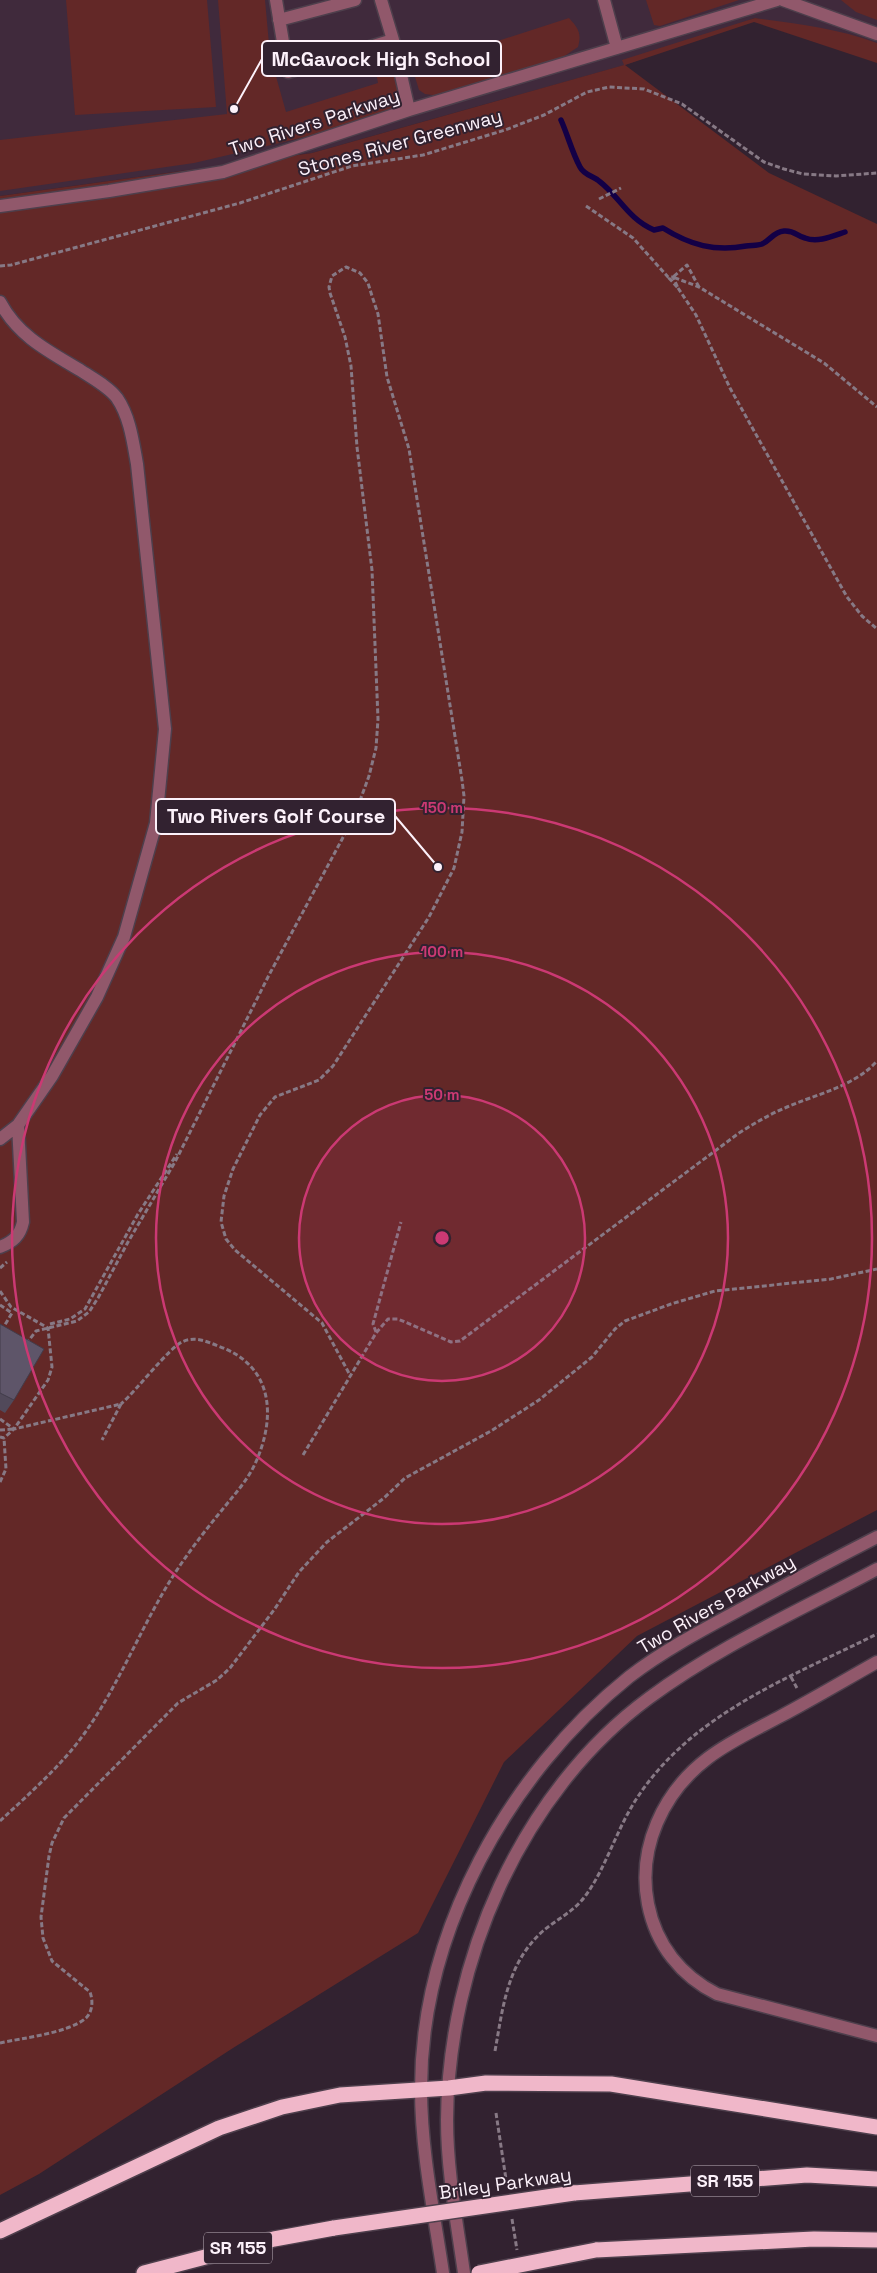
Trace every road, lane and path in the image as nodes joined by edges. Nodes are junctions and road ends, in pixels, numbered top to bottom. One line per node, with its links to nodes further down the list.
1 (276, 0): 7 (street)
2 (355, 0): 7 (street)
3 (381, 0): 9 (street)
4 (604, 0): 10 (street)
5 (777, 0): 10 (street, Two Rivers Parkway)
6 (784, 0): 8 (street)
7 (279, 20): 9 (street)
8 (877, 34)
9 (393, 40): 11 (street)
10 (617, 48): 11 (street, Two Rivers Parkway)
11 (409, 110): 15 (street, Two Rivers Parkway)
12 (877, 172): 17 (path, Stones River Greenway)
13 (621, 188): 14 (path)
14 (599, 199)
15 (0, 206)
16 (586, 206): 18 (path)
17 (0, 266)
18 (668, 277): 19 (path); 21 (path)
19 (673, 277): 20 (path); 20 (path); 21 (path)
20 (699, 287): 23 (path)
21 (678, 288): 24 (path)
22 (0, 302): 26 (street)
23 (877, 406)
24 (877, 629)
25 (877, 1061): 36 (path)
26 (18, 1125): 27 (street); 30 (street)
27 (0, 1139)
28 (182, 1148): 34 (path); 35 (path); 39 (path)
29 (401, 1222): 36 (path)
30 (0, 1248)
31 (877, 1269): 55 (path)
32 (0, 1290): 35 (path)
33 (0, 1305): 37 (path)
34 (50, 1324)
35 (48, 1328): 38 (path); 42 (path)
36 (376, 1333): 39 (path)
37 (0, 1334)
38 (22, 1349)
39 (350, 1377): 46 (path)
40 (122, 1404): 42 (path); 45 (path); 53 (path)
41 (0, 1419): 42 (path)
42 (14, 1429): 43 (path); 44 (path)
43 (0, 1430)
44 (2, 1438): 47 (path)
45 (102, 1440)
46 (303, 1455)
47 (0, 1482)
48 (877, 1536): 57 (street, Two Rivers Parkway)
49 (877, 1569): 56 (street)
50 (877, 1662): 54 (street)
51 (791, 1677): 52 (path)
52 (801, 1697)
53 (0, 1821)
54 (877, 2036)
55 (0, 2043)
56 (449, 2088): 57 (highway); 58 (highway); 64 (street)
57 (421, 2090): 60 (highway); 63 (street, Two Rivers Parkway)
58 (877, 2127)
59 (877, 2179): 62 (highway, Briley Parkway / SR 155, bridge)
60 (0, 2231)
61 (877, 2240): 65 (highway, bridge)
62 (144, 2273)
63 (443, 2273)
64 (464, 2273)
65 (479, 2273)

